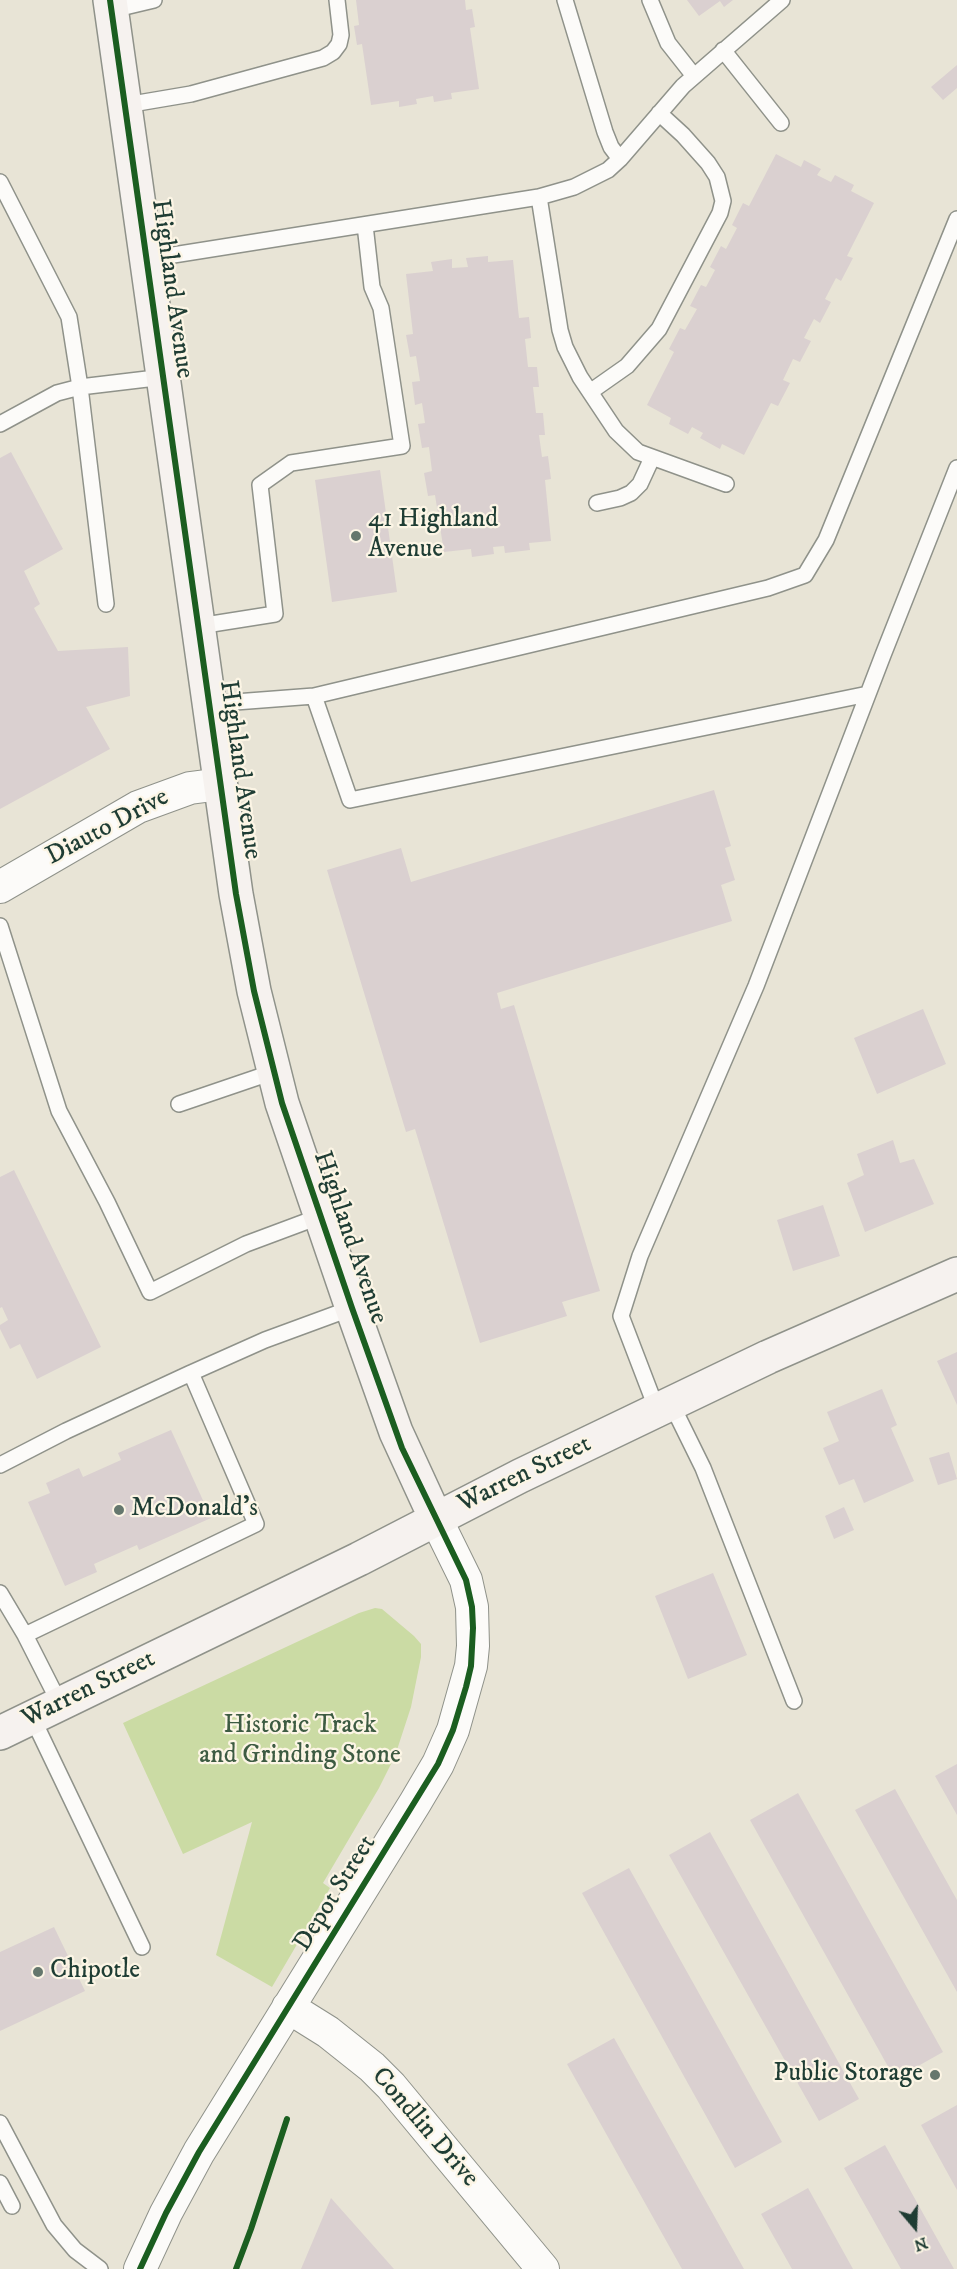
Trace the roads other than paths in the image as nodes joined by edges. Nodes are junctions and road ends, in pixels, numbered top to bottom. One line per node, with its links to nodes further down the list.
1 (154, 0): 6 (lane)
2 (337, 0): 9 (lane)
3 (565, 0): 12 (lane)
4 (650, 0): 8 (lane)
5 (782, 0): 7 (lane)
6 (111, 5): 9 (street, Highland Avenue)
7 (723, 50): 8 (lane); 11 (lane)
8 (694, 76): 10 (lane)
9 (126, 105): 17 (street, Highland Avenue)
10 (659, 113): 12 (lane); 20 (lane)
11 (781, 123)
12 (621, 159): 14 (lane)
13 (0, 182): 19 (lane)
14 (539, 198): 16 (lane); 20 (lane)
15 (957, 219): 29 (lane)
16 (365, 225): 17 (lane); 27 (lane)
17 (148, 259): 18 (street, Highland Avenue)
18 (164, 377): 19 (lane); 27 (street, Highland Avenue)
19 (80, 387): 21 (lane); 26 (lane)
20 (590, 392): 22 (lane)
21 (0, 424)
22 (652, 458): 24 (lane); 25 (lane)
23 (957, 468): 28 (lane)
24 (726, 484)
25 (597, 503)
26 (106, 604)
27 (199, 626): 30 (street, Highland Avenue)
28 (868, 694): 29 (lane); 40 (lane)
29 (314, 696): 30 (lane)
30 (209, 704): 31 (street, Highland Avenue)
31 (221, 784): 32 (street, Diauto Drive); 34 (street, Highland Avenue)
32 (0, 888)
33 (0, 926): 36 (lane)
34 (273, 1072): 35 (lane); 36 (street, Highland Avenue)
35 (178, 1104)
36 (321, 1216): 38 (street, Highland Avenue)
37 (957, 1274): 40 (street, Warren Street)
38 (352, 1308): 39 (lane); 42 (street, Highland Avenue)
39 (191, 1373): 41 (lane); 44 (lane)
40 (664, 1407): 42 (street, Warren Street); 45 (lane)
41 (0, 1465)
42 (436, 1520): 46 (street, Warren Street); 49 (street, Depot Street)
43 (0, 1593): 44 (lane)
44 (25, 1635): 46 (lane)
45 (794, 1701)
46 (46, 1711): 47 (street, Warren Street); 48 (lane)
47 (0, 1733)
48 (142, 1947)
49 (288, 2007): 54 (street, Depot Street); 55 (street, Condlin Drive)
50 (0, 2123): 53 (lane)
51 (0, 2183): 52 (lane)
52 (12, 2206)
53 (100, 2269)
54 (140, 2269)
55 (543, 2269)

